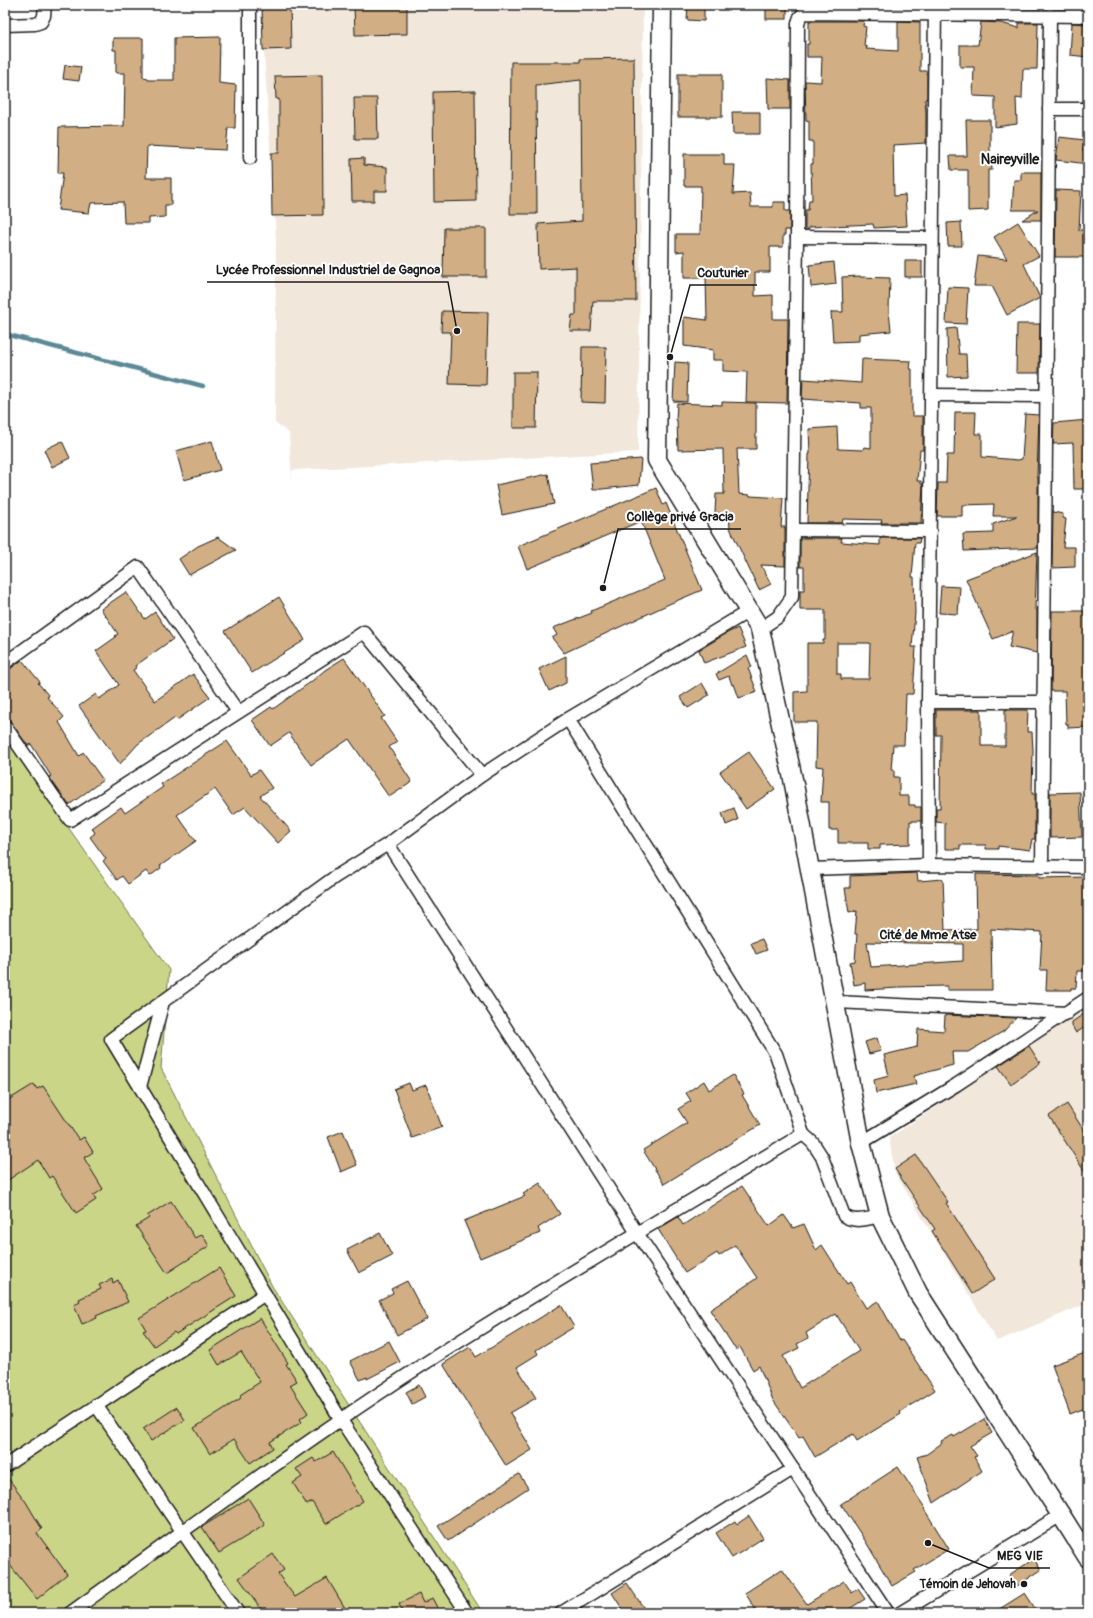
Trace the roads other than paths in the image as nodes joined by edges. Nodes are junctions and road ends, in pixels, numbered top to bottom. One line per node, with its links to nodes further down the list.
1 (45, 5): 7 (street)
2 (250, 5): 10 (street)
3 (662, 5): 17 (street)
4 (935, 10): 5 (street); 11 (street); 12 (street)
5 (1050, 15): 6 (street); 8 (street)
6 (1088, 16)
7 (5, 25)
8 (1049, 109): 9 (street); 14 (street)
9 (1088, 109)
10 (250, 158)
11 (797, 237): 12 (street); 15 (street)
12 (932, 238): 13 (street)
13 (931, 395): 14 (street); 16 (street)
14 (1047, 396): 21 (street)
15 (793, 530): 16 (street); 18 (street)
16 (930, 531): 20 (street)
17 (749, 611): 18 (street); 23 (street)
18 (760, 629): 30 (street)
19 (5, 663): 22 (street)
20 (928, 702): 21 (street); 27 (street)
21 (1044, 702): 28 (street)
22 (238, 712): 24 (street); 25 (street)
23 (568, 719): 25 (street); 36 (street)
24 (5, 726)
25 (482, 775): 26 (street)
26 (388, 844): 32 (street); 39 (street)
27 (929, 865): 28 (street); 30 (street)
28 (1042, 867): 29 (street)
29 (1088, 867)
30 (810, 869): 33 (street)
31 (1088, 998): 34 (street)
32 (162, 1002): 35 (street); 35 (street)
33 (836, 1002): 34 (street); 37 (street)
34 (1067, 1013): 37 (street)
35 (140, 1087): 40 (street)
36 (803, 1134): 38 (street); 39 (street)
37 (861, 1143): 38 (street)
38 (880, 1216): 45 (street)
39 (637, 1233): 42 (street); 44 (street)
40 (265, 1294): 41 (street); 42 (street)
41 (96, 1405): 43 (street); 46 (street)
42 (341, 1420): 46 (street); 50 (street)
43 (5, 1466)
44 (793, 1469): 51 (street); 52 (street)
45 (1061, 1514): 47 (street); 53 (street)
46 (182, 1533): 48 (street); 49 (street)
47 (1088, 1558)
48 (70, 1613)
49 (238, 1613)
50 (467, 1613)
51 (561, 1613)
52 (888, 1613)
53 (900, 1613)

